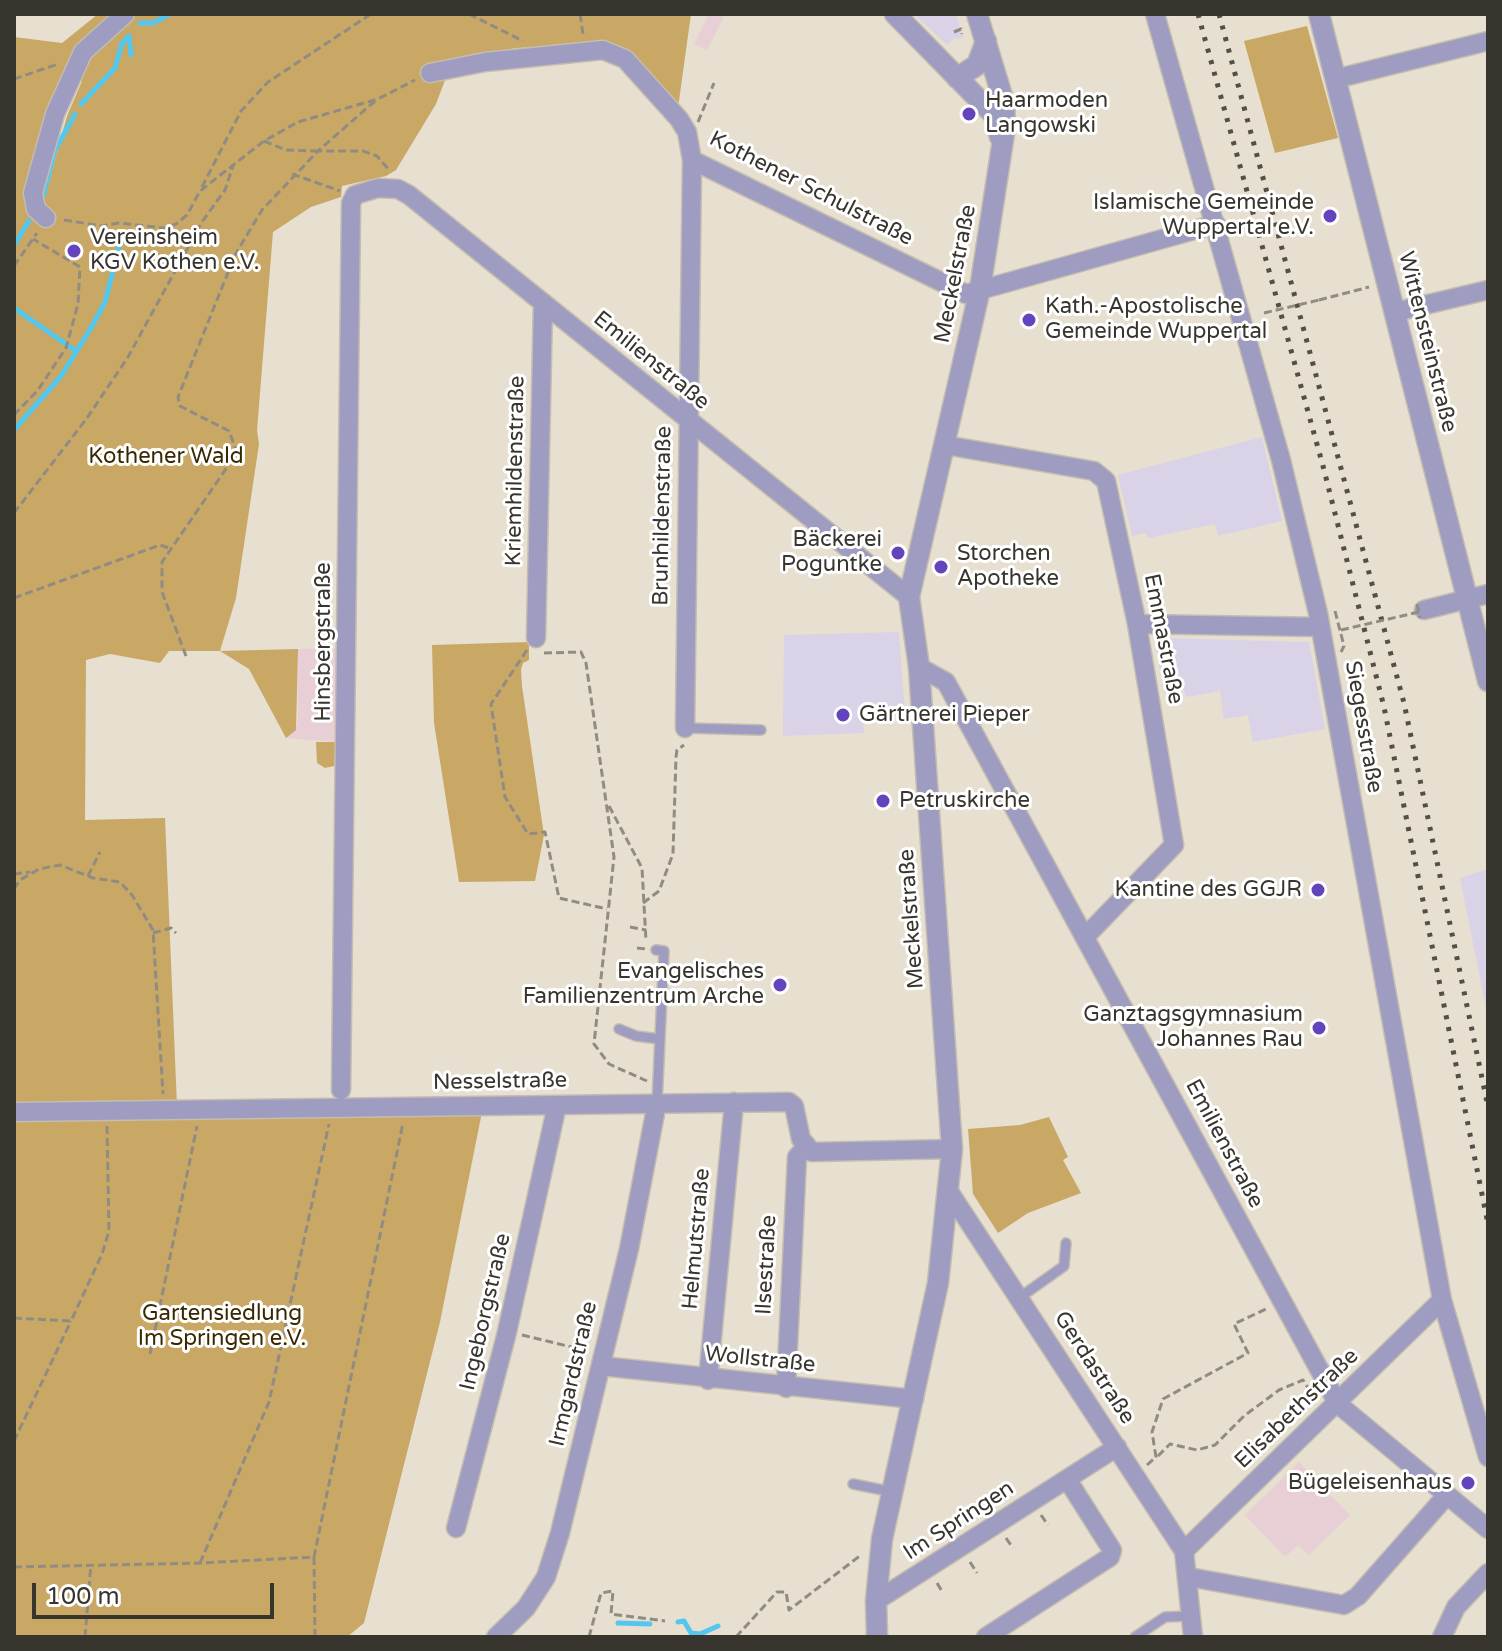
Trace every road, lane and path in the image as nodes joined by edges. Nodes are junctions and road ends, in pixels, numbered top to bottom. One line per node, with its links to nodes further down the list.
1 (125, 14): 13 (street)
2 (371, 14): 28 (path)
3 (469, 14): 11 (path)
4 (580, 14): 12 (path)
5 (895, 14): 15 (street)
6 (977, 14): 9 (street, Meckelstraße)
7 (1155, 14): 31 (street, Siegesstraße)
8 (1319, 14): 17 (street, Wittensteinstraße)
9 (986, 41): 15 (street); 22 (street, Meckelstraße)
10 (1488, 41): 17 (street)
11 (524, 42)
12 (585, 51): 14 (street, Kothener Schulstraße); 20 (street, Kothener Schulstraße)
13 (83, 52): 16 (path); 30 (street)
14 (430, 73): 19 (path)
15 (957, 78): 22 (street)
16 (14, 79)
17 (1335, 79): 37 (street, Wittensteinstraße)
18 (714, 83): 20 (path)
19 (378, 99): 21 (path); 23 (path)
20 (687, 132): 24 (street, Kothener Schulstraße)
21 (264, 141): 23 (path); 25 (path)
22 (1001, 145): 34 (street, Meckelstraße)
23 (318, 151): 26 (path); 27 (path)
24 (692, 160): 34 (street, Kothener Schulstraße); 40 (street, Brunhildenstraße)
25 (233, 166): 28 (path); 42 (path)
26 (292, 174): 29 (path); 43 (path)
27 (398, 189): 29 (street); 36 (street, Emilienstraße)
28 (200, 191): 30 (path)
29 (355, 195): 79 (street, Hinsbergstraße)
30 (46, 218)
31 (1216, 224): 34 (street); 51 (street, Siegesstraße)
32 (14, 266): 39 (path)
33 (1376, 286): 38 (path, bridge)
34 (980, 289): 41 (street, Meckelstraße)
35 (1488, 290): 37 (street)
36 (543, 304): 40 (street, Emilienstraße); 53 (street, Kriemhildenstraße)
37 (1395, 312): 47 (street, Wittensteinstraße)
38 (1264, 313)
39 (14, 415)
40 (688, 422): 45 (street, Emilienstraße); 58 (street, Brunhildenstraße)
41 (945, 445): 45 (street, Meckelstraße); 50 (street, Emmastraße)
42 (14, 513)
43 (172, 549): 46 (path); 55 (path)
44 (1488, 594): 47 (street)
45 (909, 597): 56 (street, Meckelstraße)
46 (14, 598)
47 (1467, 599): 48 (street); 57 (street, Wittensteinstraße)
48 (1420, 611): 52 (path, bridge)
49 (1339, 620): 52 (path)
50 (1137, 624): 51 (street); 72 (street, Emmastraße)
51 (1320, 627): 94 (street, Siegesstraße)
52 (1341, 630): 54 (path)
53 (536, 638): 60 (path); 67 (path)
54 (1342, 652)
55 (186, 656)
56 (919, 667): 72 (street, Emilienstraße); 90 (street, Meckelstraße)
57 (1488, 681)
58 (685, 728): 59 (lane); 66 (path)
59 (761, 730)
60 (607, 802): 66 (path); 67 (path)
61 (100, 852): 64 (path)
62 (35, 872): 63 (path); 64 (path); 65 (path)
63 (14, 874)
64 (88, 876): 70 (path)
65 (14, 889)
66 (643, 903): 69 (path)
67 (607, 909): 80 (path)
68 (630, 927): 69 (path)
69 (646, 930): 74 (path)
70 (153, 933): 71 (path); 85 (path)
71 (176, 933)
72 (1086, 936): 95 (street, Emilienstraße)
73 (637, 948): 74 (path)
74 (651, 950): 76 (lane)
75 (633, 992): 76 (path)
76 (662, 996): 78 (lane)
77 (619, 1029): 78 (lane)
78 (660, 1039): 80 (lane)
79 (341, 1090)
80 (657, 1094): 81 (street, Nesselstraße); 82 (street, Nesselstraße); 101 (street, Irmgardstraße)
81 (734, 1102): 89 (street, Nesselstraße); 102 (street, Helmutstraße)
82 (557, 1105): 83 (street, Nesselstraße); 98 (street, Ingeborgstraße)
83 (406, 1108): 84 (street, Nesselstraße); 124 (path)
84 (332, 1110): 86 (street, Nesselstraße); 125 (path)
85 (163, 1111): 86 (street, Nesselstraße); 88 (street, Nesselstraße)
86 (200, 1111): 100 (path)
87 (14, 1112): 88 (street, Nesselstraße)
88 (107, 1112): 97 (path)
89 (805, 1148): 90 (street); 104 (street, Ilsestraße)
90 (952, 1149): 91 (street, Meckelstraße)
91 (948, 1190): 93 (street, Gerdastraße); 105 (street, Meckelstraße)
92 (1066, 1243): 93 (lane)
93 (1019, 1298): 108 (street, Gerdastraße)
94 (1442, 1300): 106 (street, Elisabethstraße); 110 (street, Siegesstraße)
95 (1281, 1302): 106 (street, Emilienstraße); 109 (path)
96 (14, 1318): 97 (path)
97 (71, 1321): 107 (path)
98 (507, 1332): 99 (path); 118 (street, Ingeborgstraße)
99 (576, 1348)
100 (150, 1354)
101 (601, 1366): 102 (street, Wollstraße); 139 (street, Irmgardstraße)
102 (708, 1380): 104 (street, Wollstraße)
103 (1303, 1380): 109 (path)
104 (786, 1388): 105 (street, Wollstraße)
105 (914, 1399): 114 (street, Meckelstraße)
106 (1338, 1404): 115 (street, Emilienstraße); 122 (street, Elisabethstraße)
107 (14, 1441)
108 (1117, 1447): 111 (street, Gerdastraße); 112 (street, Im Springen)
109 (1156, 1457): 111 (path)
110 (1488, 1457)
111 (1136, 1476): 122 (street, Gerdastraße)
112 (1067, 1479): 132 (street, Im Springen); 142 (street)
113 (853, 1484): 114 (lane)
114 (893, 1492): 123 (street, Meckelstraße)
115 (1447, 1495): 119 (street, Emilienstraße); 129 (street)
116 (1044, 1520): 117 (path)
117 (1048, 1525)
118 (456, 1528)
119 (1488, 1529)
120 (1004, 1535): 121 (path)
121 (1013, 1548)
122 (1184, 1551): 129 (street, Gerdastraße)
123 (880, 1555): 132 (street, Meckelstraße); 140 (path)
124 (314, 1557): 125 (path); 138 (path)
125 (200, 1563): 126 (path)
126 (91, 1564): 127 (path); 137 (path)
127 (14, 1567)
128 (1488, 1573): 145 (street)
129 (1189, 1577): 133 (street, Gerdastraße)
130 (935, 1581): 131 (path)
131 (943, 1593)
132 (876, 1601): 141 (street, Meckelstraße)
133 (1192, 1616): 143 (lane); 144 (street, Gerdastraße)
134 (665, 1621): 136 (path)
135 (582, 1635): 136 (path)
136 (589, 1636)
137 (85, 1637)
138 (315, 1637)
139 (496, 1637)
140 (736, 1637)
141 (877, 1637)
142 (986, 1637)
143 (1135, 1637)
144 (1193, 1637)
145 (1442, 1637)

